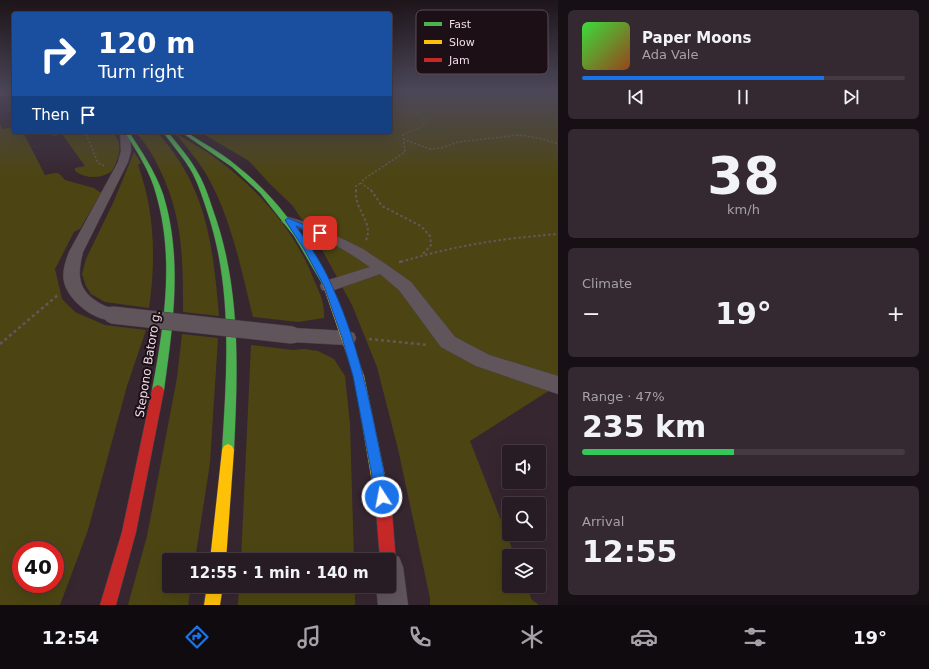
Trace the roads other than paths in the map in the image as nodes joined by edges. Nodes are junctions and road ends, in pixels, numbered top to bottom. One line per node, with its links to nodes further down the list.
1 (126, 134): 8 (street, bridge)
2 (128, 134): 14 (main road, Stepono Batoro g.)
3 (167, 134): 10 (main road)
4 (186, 134): 5 (main road)
5 (288, 220): 6 (street); 7 (main road)
6 (382, 268): 7 (street); 9 (street)
7 (328, 286): 8 (main road)
8 (347, 338): 11 (main road)
9 (558, 386)
10 (219, 553)
11 (387, 553)
12 (214, 593): 15 (main road)
13 (392, 593): 16 (street)
14 (108, 605)
15 (212, 605)
16 (393, 605)

